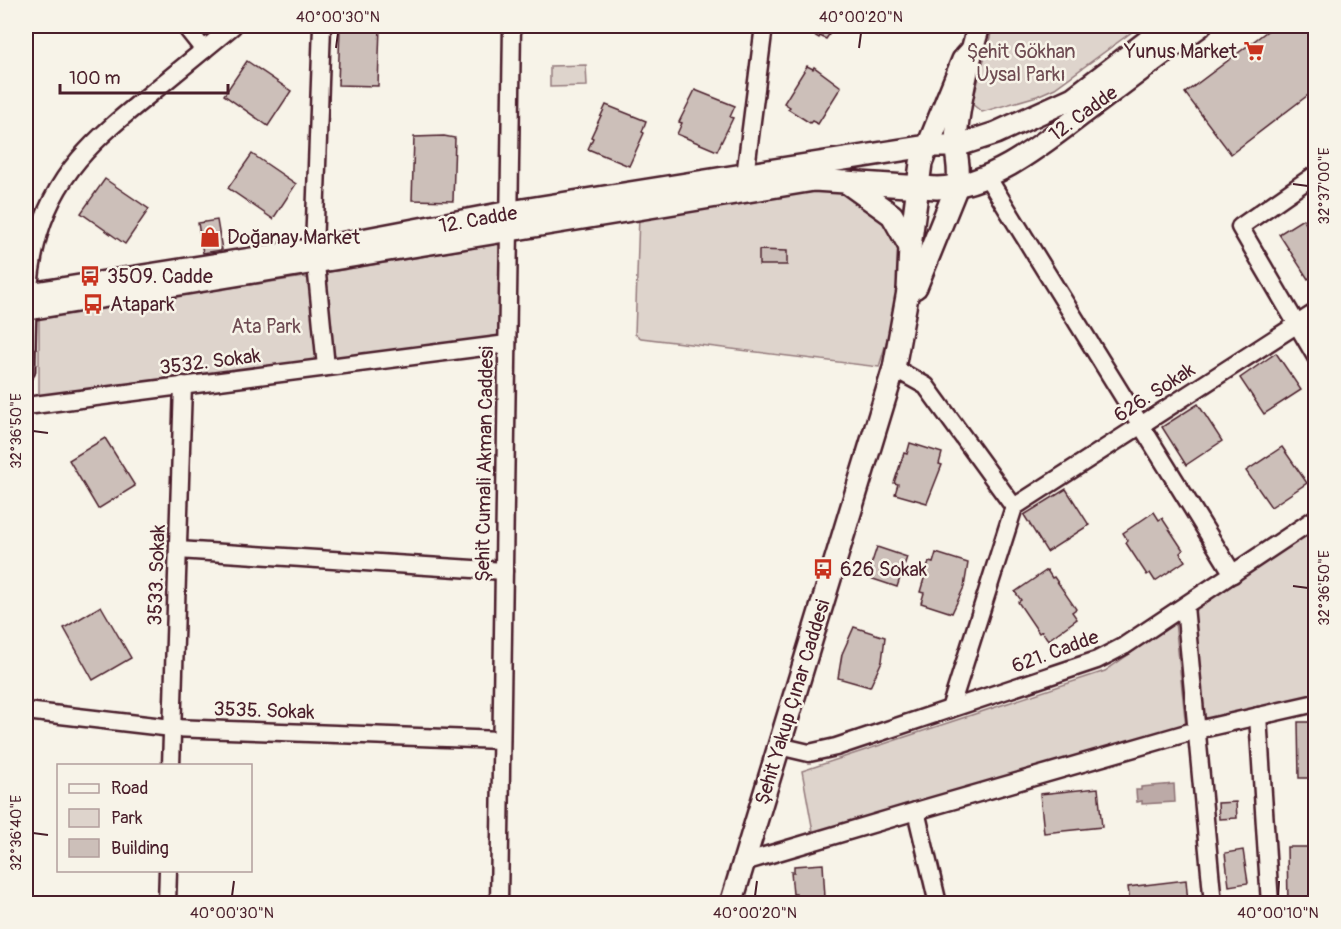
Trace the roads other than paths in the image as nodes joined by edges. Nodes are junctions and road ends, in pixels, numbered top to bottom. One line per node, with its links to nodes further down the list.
1 (185, 26): 9 (street)
2 (233, 26): 9 (street)
3 (322, 26): 21 (street)
4 (512, 26): 19 (street, Şehit Cumali Akman Caddesi)
5 (764, 26): 15 (street)
6 (979, 26): 10 (main road)
7 (1167, 26): 12 (main road, 12. Cadde)
8 (1200, 26): 14 (main road, 12. Cadde)
9 (204, 50): 23 (street)
10 (971, 51): 11 (main road, Şehit Yakup Çınar Caddesi); 12 (main road)
11 (927, 146): 12 (main road, 12. Cadde); 15 (main road, 12. Cadde); 17 (main road, Şehit Yakup Çınar Caddesi)
12 (956, 146): 18 (main road)
13 (1316, 174): 25 (street)
14 (986, 175): 18 (main road, 12. Cadde); 33 (street)
15 (745, 176): 19 (main road, 12. Cadde)
16 (843, 180): 17 (main road, 12. Cadde); 19 (main road, 12. Cadde); 20 (main road)
17 (919, 186): 18 (main road, 12. Cadde); 20 (main road, Şehit Yakup Çınar Caddesi)
18 (957, 186): 22 (main road)
19 (509, 221): 21 (main road, 12. Cadde); 26 (street, Şehit Cumali Akman Caddesi)
20 (910, 247): 22 (main road, Şehit Yakup Çınar Caddesi)
21 (315, 256): 23 (main road, 12. Cadde); 28 (street)
22 (908, 291): 29 (main road, Şehit Yakup Çınar Caddesi)
23 (27, 299): 30 (street)
24 (1316, 312): 25 (street, 626. Sokak)
25 (1296, 325): 27 (street); 33 (street, 626. Sokak)
26 (507, 344): 28 (street, 3532. Sokak); 37 (street, Şehit Cumali Akman Caddesi)
27 (1316, 357)
28 (326, 367): 31 (street, 3532. Sokak)
29 (894, 368): 34 (street); 47 (main road, Şehit Yakup Çınar Caddesi)
30 (26, 371)
31 (183, 385): 32 (street, 3532. Sokak); 36 (street, 3533. Sokak)
32 (26, 406)
33 (1141, 426): 34 (street, 626. Sokak); 38 (street)
34 (1014, 507): 41 (street)
35 (1316, 518): 38 (street, 621. Cadde)
36 (178, 549): 37 (street); 44 (street, 3533. Sokak)
37 (504, 571): 46 (street, Şehit Cumali Akman Caddesi)
38 (1233, 574): 39 (street, 621. Cadde)
39 (1185, 606): 41 (street, 621. Cadde); 45 (street)
40 (1316, 703): 43 (street)
41 (950, 709): 47 (street, 621. Cadde)
42 (26, 711): 44 (street, 3535. Sokak)
43 (1258, 716): 45 (street); 57 (street)
44 (172, 728): 46 (street, 3535. Sokak); 48 (street, 3533. Sokak)
45 (1197, 730): 49 (street); 56 (street)
46 (501, 740): 53 (street, Şehit Cumali Akman Caddesi)
47 (779, 746): 50 (main road, Şehit Yakup Çınar Caddesi)
48 (171, 764)
49 (916, 811): 50 (street); 55 (street)
50 (744, 862): 54 (main road, Şehit Yakup Çınar Caddesi)
51 (168, 872): 52 (street)
52 (167, 903)
53 (499, 903)
54 (731, 903)
55 (938, 903)
56 (1213, 903)
57 (1270, 903)

